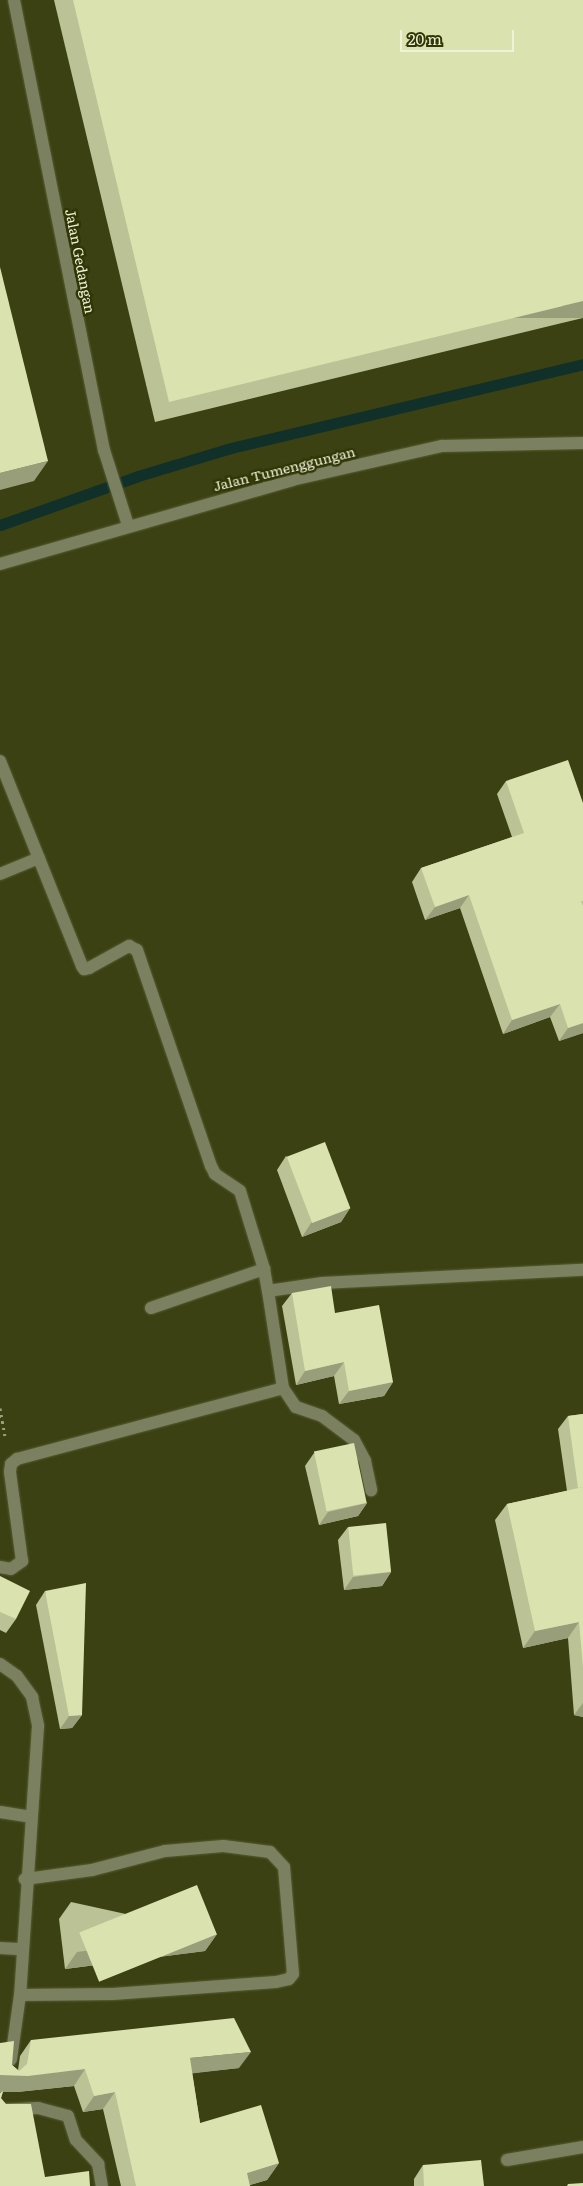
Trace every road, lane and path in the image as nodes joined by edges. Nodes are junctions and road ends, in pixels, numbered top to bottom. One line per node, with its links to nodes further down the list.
1 (14, 0): 3 (street, Jalan Gedangan)
2 (583, 444): 3 (street, Jalan Tumenggungan)
3 (128, 525): 4 (street, Jalan Tumenggungan)
4 (0, 564)
5 (0, 761): 6 (street)
6 (39, 858): 7 (street); 8 (street)
7 (0, 874)
8 (264, 1269): 10 (street); 11 (street)
9 (583, 1270): 10 (street)
10 (268, 1291): 12 (street)
11 (151, 1308)
12 (283, 1388): 13 (street); 14 (street)
13 (371, 1490)
14 (0, 1567)
15 (0, 1664): 17 (street)
16 (0, 1812): 17 (street)
17 (30, 1817): 18 (street)
18 (25, 1879): 20 (street); 21 (street)
19 (0, 1948): 20 (street)
20 (22, 1949): 21 (street)
21 (20, 1994): 22 (street)
22 (10, 2070)
23 (0, 2110): 26 (street)
24 (583, 2147): 25 (street)
25 (507, 2160)
26 (102, 2186)

